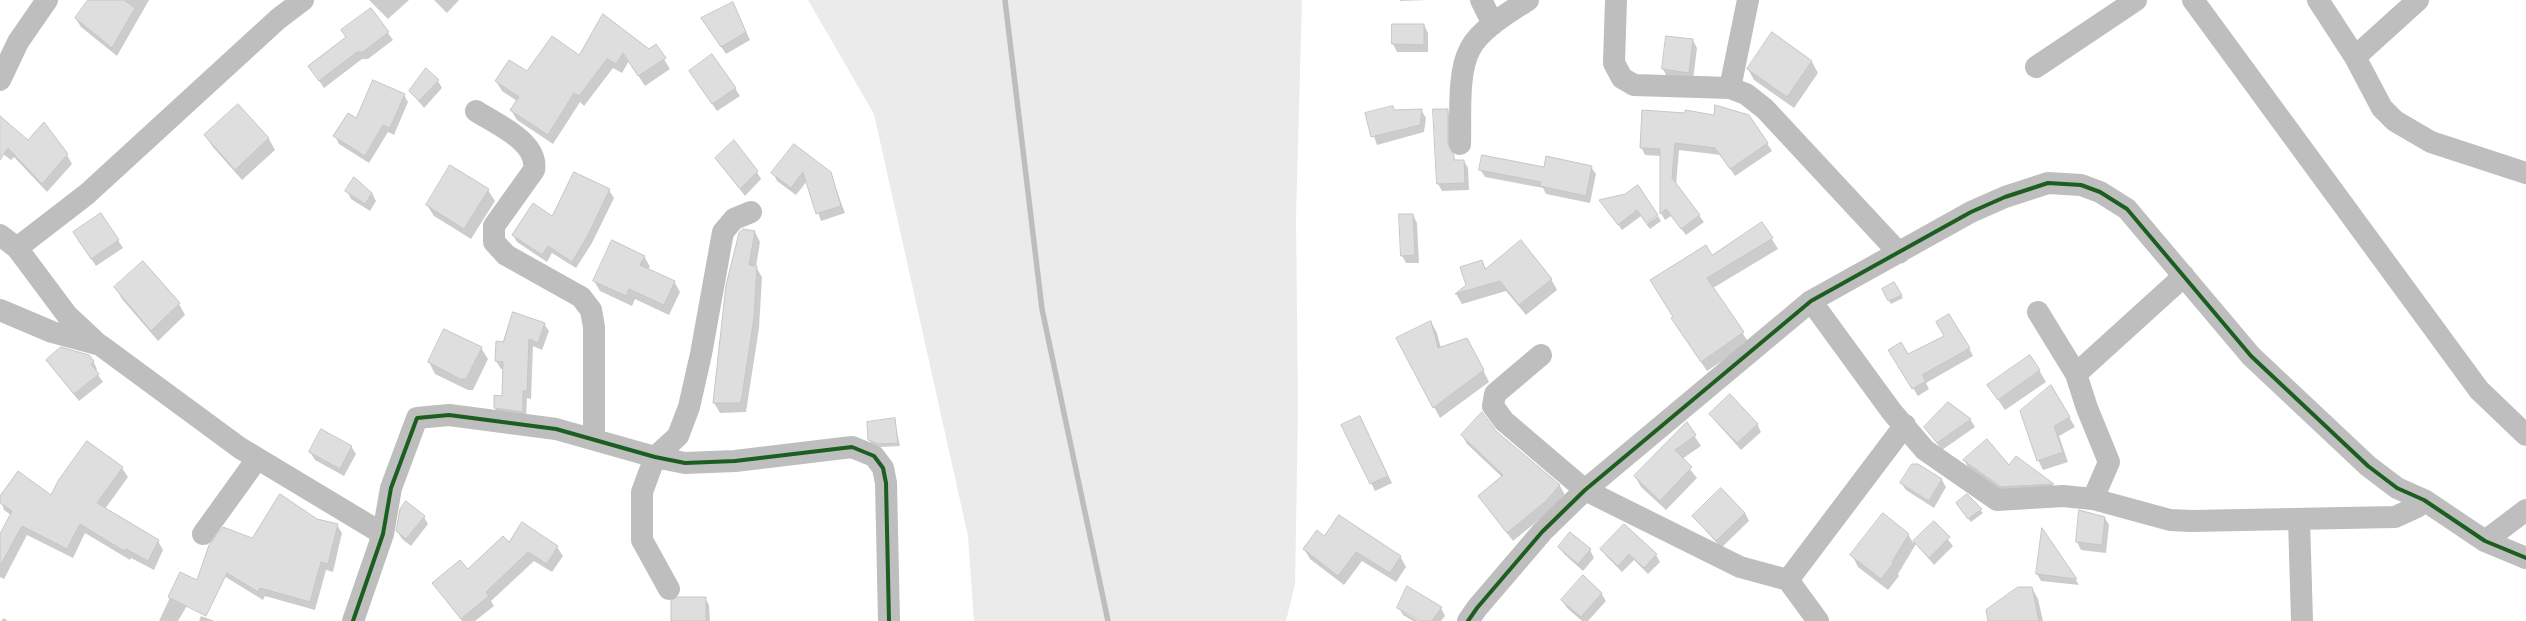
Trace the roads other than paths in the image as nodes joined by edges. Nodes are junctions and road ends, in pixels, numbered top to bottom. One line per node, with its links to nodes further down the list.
1 (47, 0): 14 (street)
2 (303, 0): 21 (street)
3 (1481, 0): 11 (street)
4 (1528, 0): 11 (street)
5 (1616, 0): 15 (street)
6 (1748, 0): 15 (street)
7 (2136, 0): 13 (street)
8 (2193, 0): 31 (street)
9 (2318, 0): 12 (street)
10 (2418, 0): 12 (street)
11 (1493, 24): 17 (street)
12 (2356, 57): 18 (street)
13 (2036, 66)
14 (0, 80)
15 (1730, 88): 22 (street)
16 (476, 111): 32 (street)
17 (1460, 144)
18 (2526, 173)
19 (752, 212): 33 (street)
20 (0, 235): 21 (street)
21 (17, 248): 27 (street)
22 (1899, 253): 23 (street); 24 (street)
23 (2184, 276): 29 (street); 37 (street)
24 (1811, 301): 30 (street); 35 (street)
25 (0, 310): 27 (street)
26 (2038, 312): 29 (street)
27 (100, 345): 34 (street)
28 (1542, 355): 35 (street)
29 (2076, 374): 36 (street)
30 (1905, 425): 36 (street); 44 (street)
31 (2526, 435)
32 (594, 438): 33 (street); 41 (street)
33 (655, 457): 45 (street); 47 (street)
34 (257, 459): 40 (street); 41 (street)
35 (1585, 490): 44 (street); 48 (street)
36 (2093, 499): 39 (street)
37 (2424, 500): 39 (street); 42 (street)
38 (2526, 510): 42 (street)
39 (2299, 519): 50 (street)
40 (203, 534)
41 (383, 534): 46 (street)
42 (2485, 541): 43 (street)
43 (2526, 558)
44 (1788, 580): 49 (street)
45 (669, 589)
46 (352, 621)
47 (889, 621)
48 (1468, 621)
49 (1818, 621)
50 (2302, 621)

